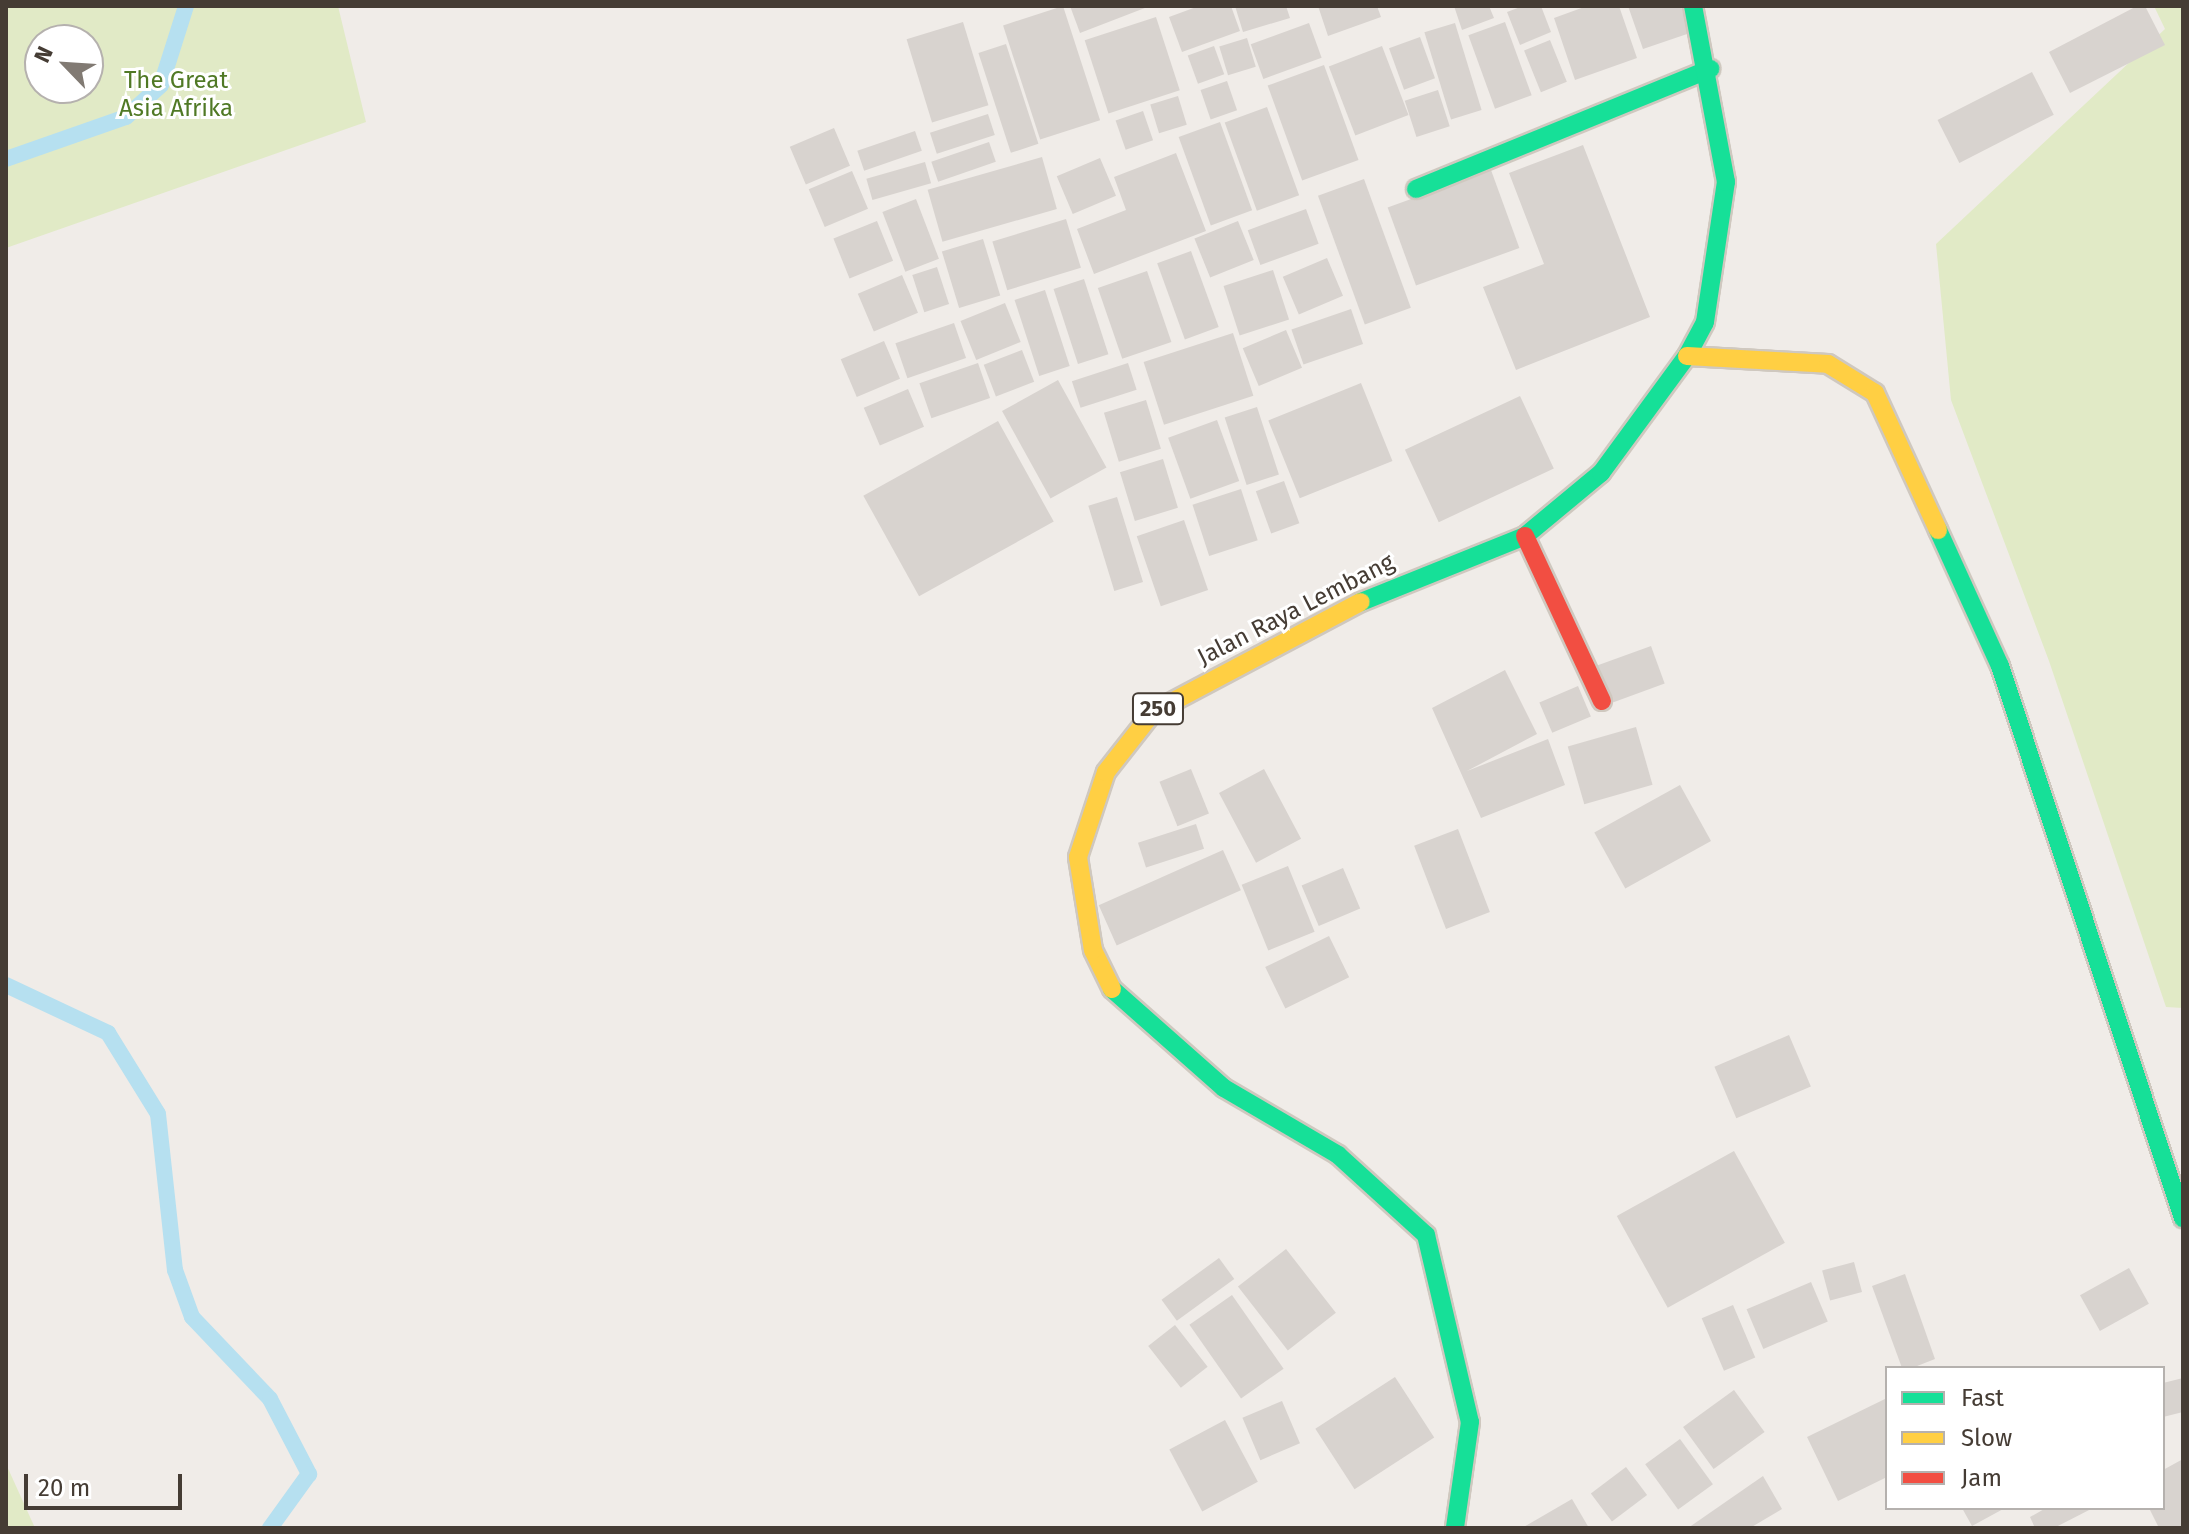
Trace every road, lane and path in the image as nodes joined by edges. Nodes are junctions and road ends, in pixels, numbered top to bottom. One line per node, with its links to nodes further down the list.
1 (1693, 6): 2 (main road, Jalan Raya Lembang / 250)
2 (1710, 69): 3 (main road); 4 (main road, Jalan Raya Lembang / 250)
3 (1416, 189)
4 (1687, 356): 5 (main road, Jalan Raya Lembang / 250); 7 (main road)
5 (1525, 536): 6 (main road); 8 (main road, Jalan Raya Lembang / 250)
6 (1602, 701)
7 (2183, 1218)
8 (1455, 1528)

